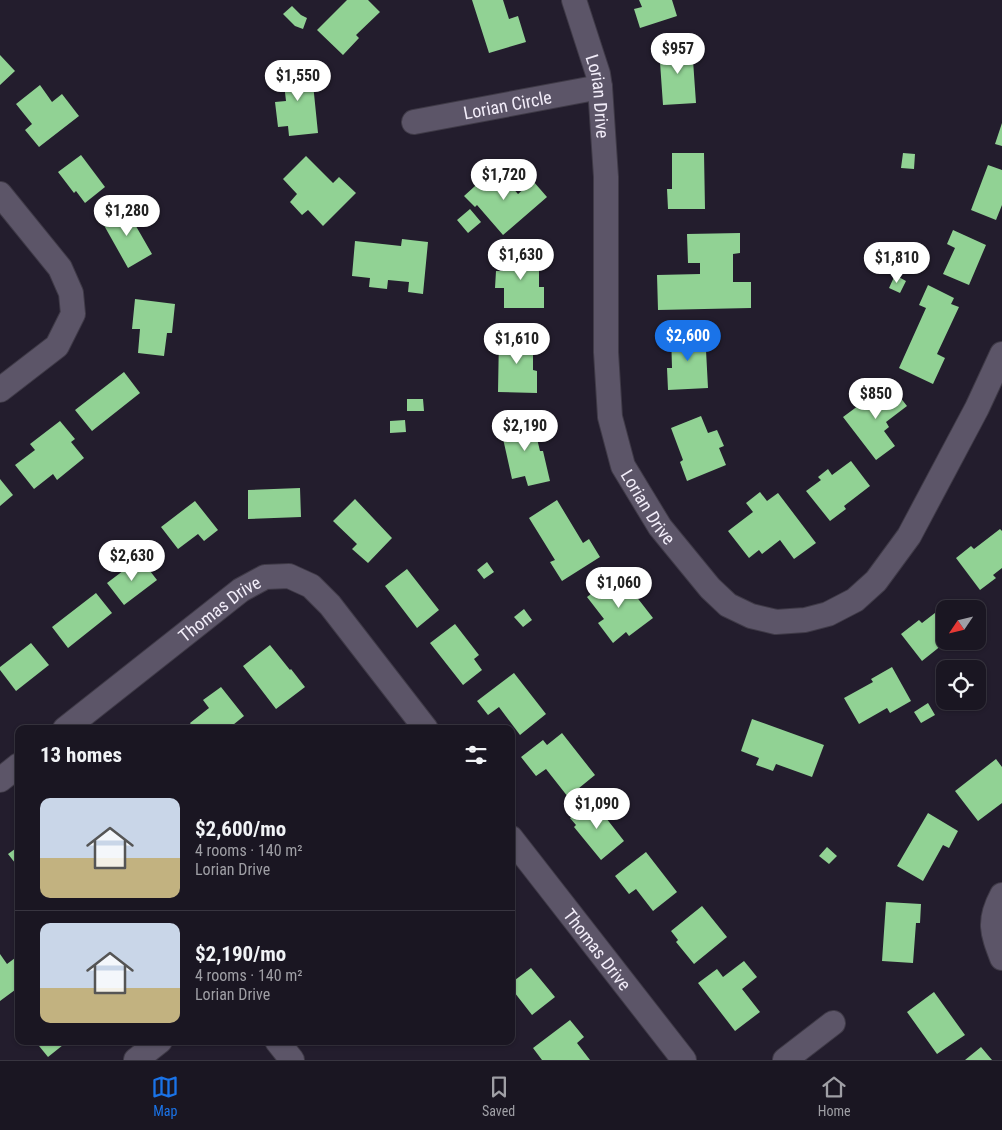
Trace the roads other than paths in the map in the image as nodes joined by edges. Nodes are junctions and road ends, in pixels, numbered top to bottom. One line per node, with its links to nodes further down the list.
1 (574, 0): 2 (street, Lorian Drive)
2 (600, 87): 3 (street, Lorian Circle); 5 (street, Lorian Drive)
3 (414, 122)
4 (0, 194): 6 (street)
5 (1002, 354)
6 (0, 390)
7 (70, 725): 8 (street, Thomas Drive)
8 (423, 725)
9 (15, 768): 10 (street)
10 (0, 780)
11 (515, 843): 19 (street, Thomas Drive)
12 (1002, 895): 13 (street)
13 (1002, 958)
14 (833, 1023): 20 (street)
15 (155, 1045): 17 (street)
16 (280, 1045): 18 (street)
17 (136, 1060)
18 (292, 1060)
19 (684, 1060)
20 (785, 1060)

